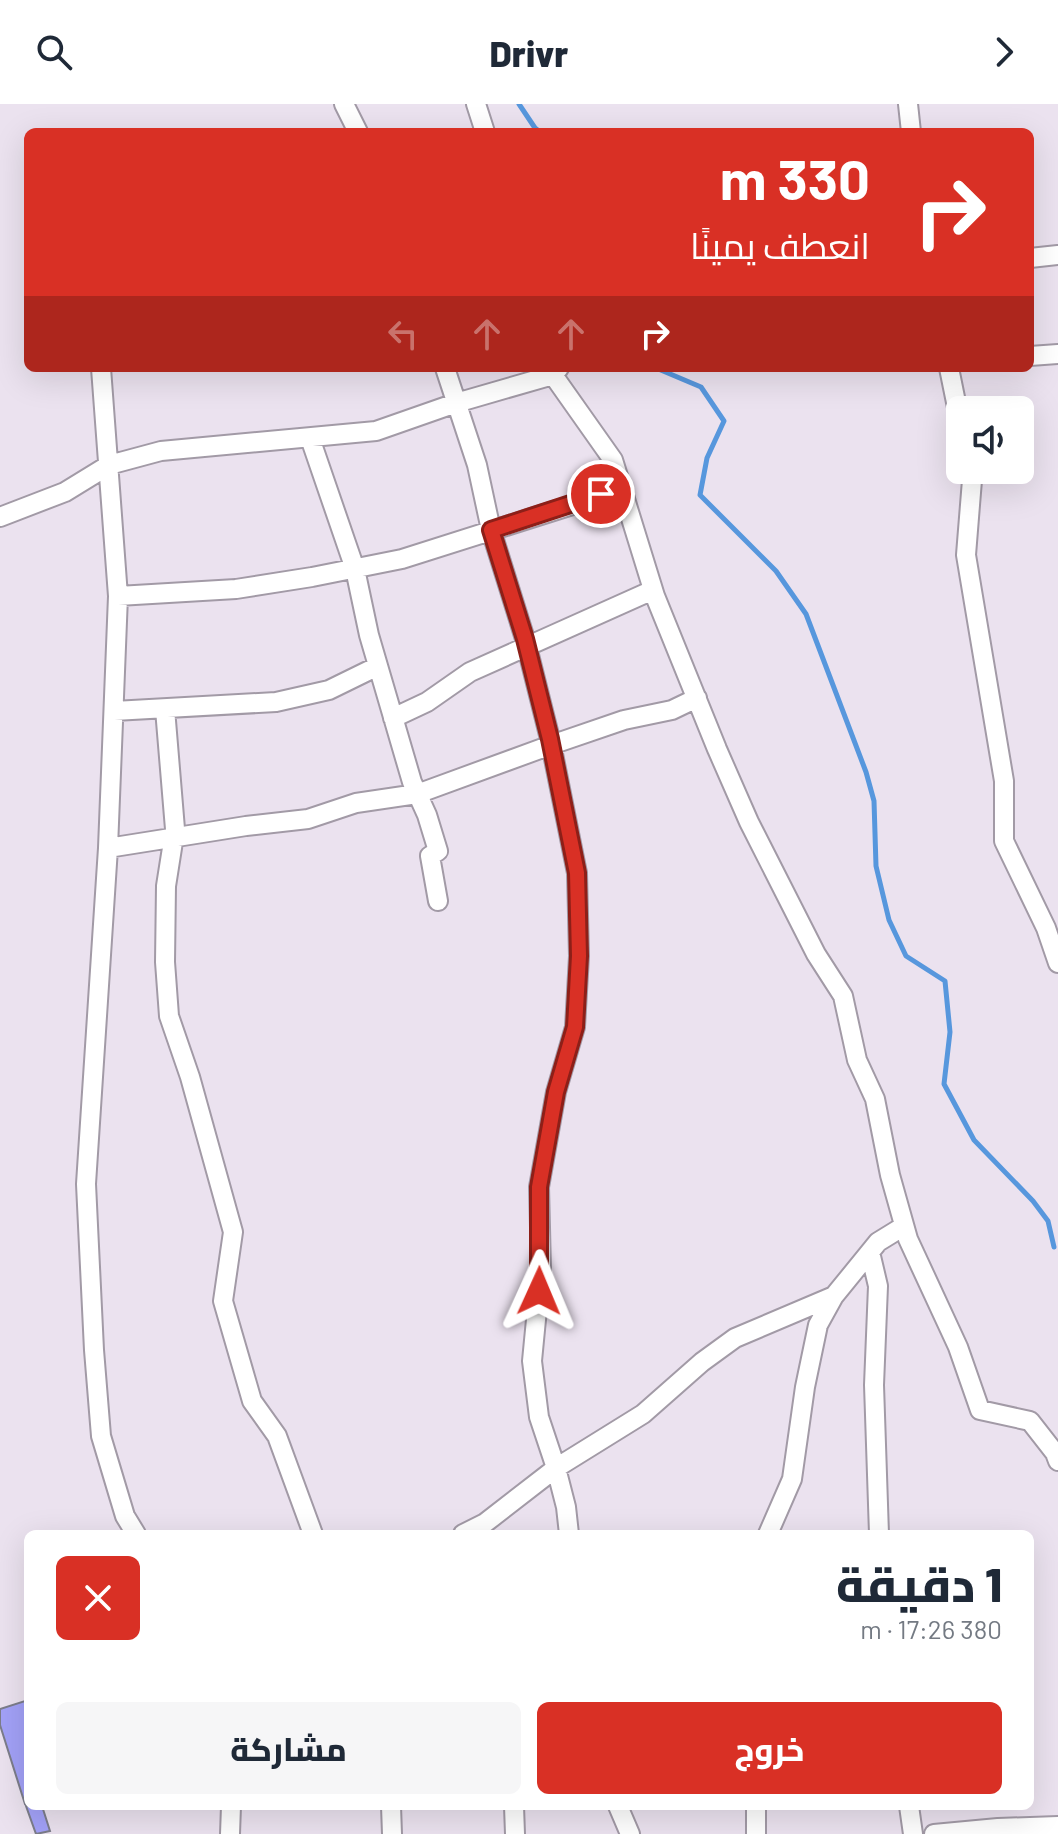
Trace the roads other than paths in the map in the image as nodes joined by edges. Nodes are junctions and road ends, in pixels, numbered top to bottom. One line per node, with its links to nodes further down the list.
1 (344, 104): 4 (street)
2 (476, 104): 5 (street)
3 (908, 104): 6 (street)
4 (356, 128)
5 (484, 128)
6 (911, 128)
7 (1058, 255): 8 (street)
8 (1034, 258)
9 (1058, 354): 10 (street)
10 (1034, 356)
11 (101, 372): 19 (street)
12 (446, 372): 17 (street)
13 (549, 372): 17 (street)
14 (556, 372): 21 (street)
15 (950, 372): 16 (street)
16 (955, 396)
17 (456, 403): 18 (street); 23 (street)
18 (310, 438): 19 (street); 24 (street)
19 (109, 465): 22 (street); 26 (street)
20 (972, 484): 38 (street)
21 (621, 486): 23 (street); 25 (street)
22 (0, 517)
23 (491, 530): 24 (street); 27 (street)
24 (355, 569): 26 (street); 28 (street)
25 (653, 590): 27 (street); 29 (street)
26 (118, 596): 31 (street)
27 (527, 647): 32 (street); 33 (street)
28 (378, 666): 30 (street); 32 (street)
29 (697, 698): 33 (street); 39 (street)
30 (165, 709): 31 (street); 35 (street)
31 (114, 711): 36 (street)
32 (393, 718): 34 (street)
33 (551, 745): 34 (street); 43 (street)
34 (417, 794): 35 (street); 37 (street)
35 (174, 837): 36 (street); 45 (street)
36 (108, 848): 44 (street)
37 (438, 901)
38 (1058, 963)
39 (904, 1226): 40 (street); 42 (street)
40 (870, 1252): 41 (street); 49 (street)
41 (834, 1296): 43 (street); 48 (street)
42 (1058, 1461)
43 (556, 1468): 46 (street); 47 (street)
44 (134, 1530)
45 (312, 1530)
46 (471, 1530)
47 (569, 1530)
48 (770, 1530)
49 (879, 1530)
50 (231, 1810): 57 (street)
51 (391, 1810): 58 (street)
52 (514, 1810): 59 (street)
53 (620, 1810): 60 (street)
54 (756, 1810): 61 (street)
55 (910, 1810): 62 (street)
56 (1058, 1826): 63 (street)
57 (230, 1834)
58 (392, 1834)
59 (515, 1834)
60 (630, 1834)
61 (756, 1834)
62 (913, 1834)
63 (934, 1834)

